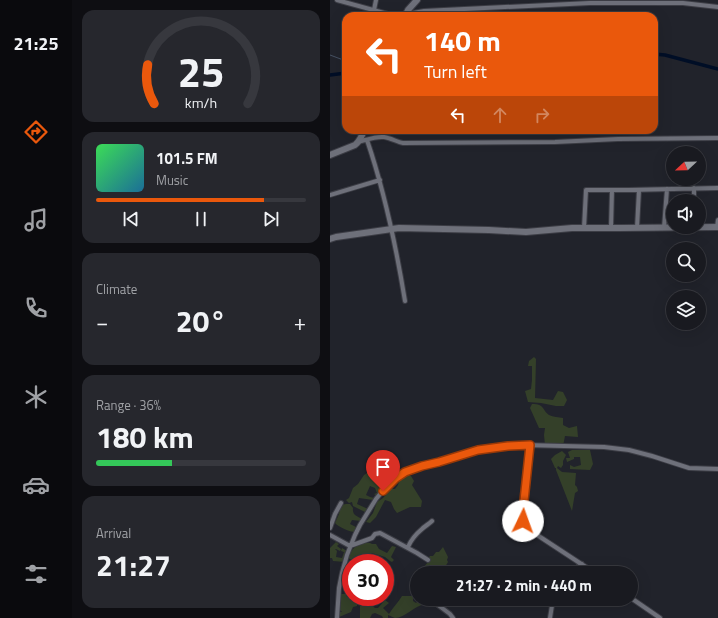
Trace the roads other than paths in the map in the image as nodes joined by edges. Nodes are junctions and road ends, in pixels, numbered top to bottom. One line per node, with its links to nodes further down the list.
1 (337, 0): 6 (street)
2 (376, 0): 6 (street)
3 (417, 0): 8 (main road)
4 (669, 1): 5 (street); 9 (street)
5 (718, 7)
6 (374, 10): 7 (street)
7 (381, 12)
8 (407, 12)
9 (419, 12)
10 (363, 134): 13 (main road)
11 (718, 138): 12 (street)
12 (367, 140): 13 (street); 15 (street)
13 (358, 142): 14 (main road)
14 (330, 155)
15 (380, 180): 22 (street); 30 (street)
16 (694, 188): 17 (street); 18 (street); 21 (street)
17 (718, 188)
18 (668, 189): 20 (street); 29 (street)
19 (612, 190): 20 (street); 26 (street); 27 (street)
20 (639, 190): 28 (street)
21 (694, 194)
22 (330, 195)
23 (718, 220): 25 (street)
24 (706, 227): 25 (main road)
25 (718, 227)
26 (584, 228): 27 (main road); 30 (main road)
27 (611, 228): 28 (main road)
28 (637, 228): 29 (main road)
29 (664, 228)
30 (392, 229): 31 (main road); 32 (street)
31 (330, 239)
32 (405, 301)
33 (530, 445): 34 (street); 39 (street); 42 (street)
34 (718, 469)
35 (341, 503): 37 (street)
36 (432, 521): 40 (street)
37 (330, 528)
38 (330, 535): 39 (street)
39 (350, 546): 40 (street); 48 (street)
40 (408, 548): 41 (street)
41 (428, 560)
42 (582, 564): 43 (street); 44 (street)
43 (579, 566)
44 (585, 566)
45 (638, 603): 51 (street)
46 (439, 606): 49 (street)
47 (552, 606): 50 (street)
48 (337, 618)
49 (453, 618)
50 (550, 618)
51 (660, 618)

